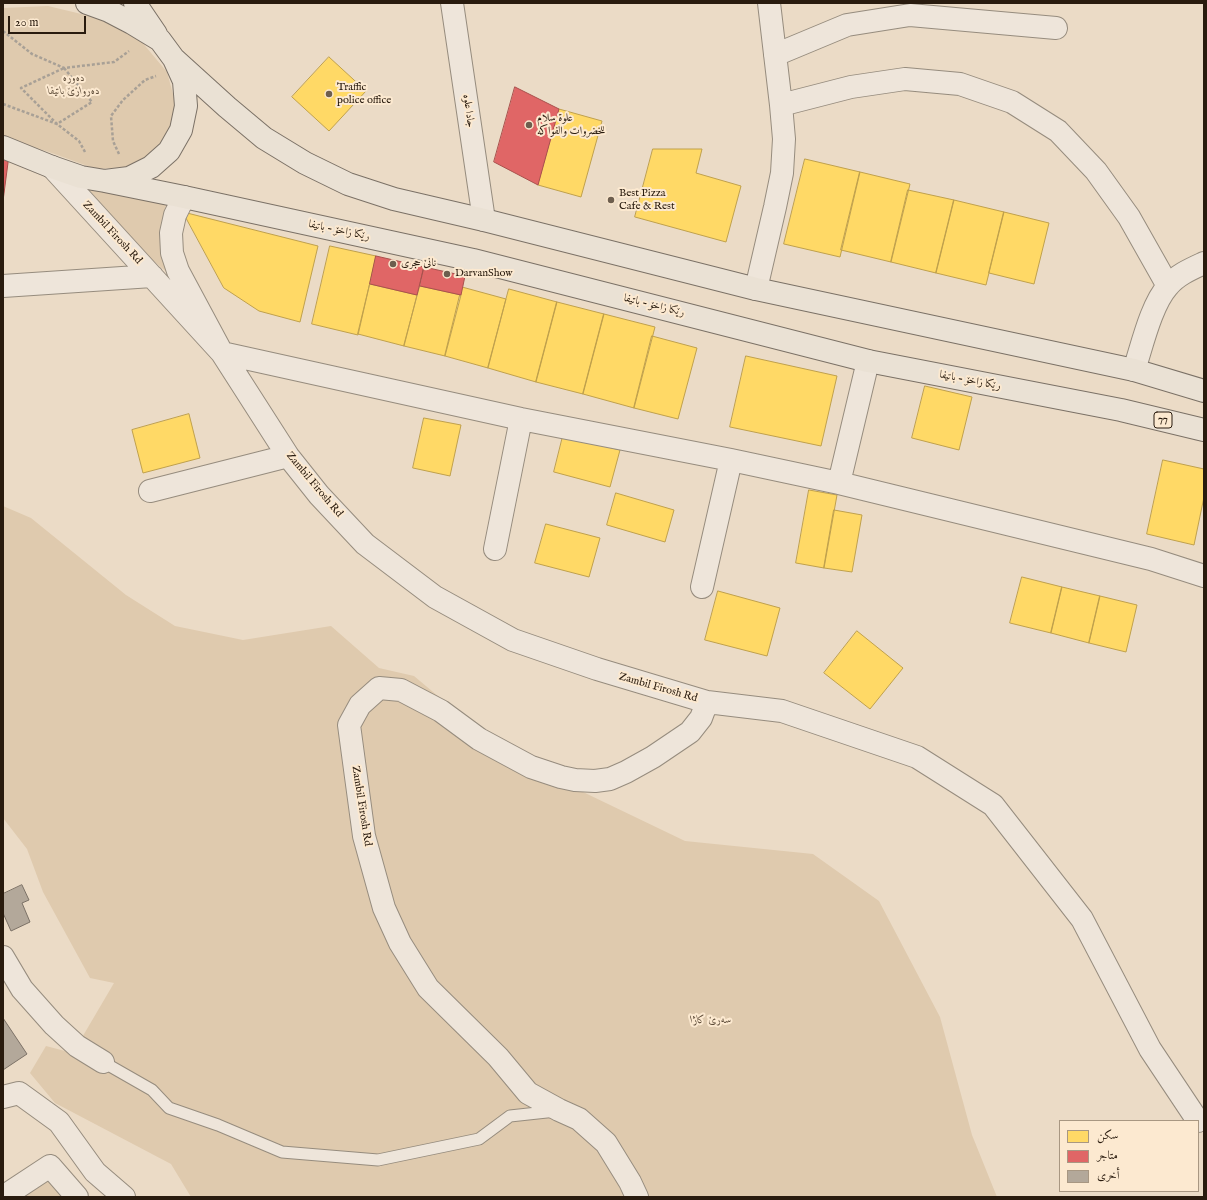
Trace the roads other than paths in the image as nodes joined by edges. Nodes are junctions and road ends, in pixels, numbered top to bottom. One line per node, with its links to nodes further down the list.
1 (87, 3): 6 (highway)
2 (135, 3): 6 (highway)
3 (452, 3): 14 (street, جادا علوه)
4 (769, 3): 7 (street)
5 (1056, 28): 7 (street)
6 (160, 40): 8 (highway)
7 (776, 55): 9 (street)
8 (174, 59): 12 (highway); 14 (highway)
9 (781, 105): 18 (street); 19 (street)
10 (3, 147): 11 (highway, رێکا زاخۆ - باتیفا)
11 (52, 167): 12 (highway, رێکا زاخۆ - باتیفا); 16 (street, Zambil Firosh Rd)
12 (105, 182): 13 (highway, رێکا زاخۆ - باتیفا)
13 (184, 197): 20 (street); 21 (highway, رێکا زاخۆ - باتیفا)
14 (484, 220): 19 (highway)
15 (1204, 263): 18 (street)
16 (152, 276): 17 (street); 20 (street, Zambil Firosh Rd)
17 (3, 286)
18 (1168, 286): 22 (street)
19 (756, 289): 22 (highway)
20 (222, 353): 24 (street); 26 (street, Zambil Firosh Rd)
21 (868, 361): 25 (highway, رێکا زاخۆ - باتیفا / 77); 28 (street)
22 (1134, 370): 23 (highway)
23 (1204, 391)
24 (520, 420): 27 (street); 30 (street)
25 (1204, 430)
26 (288, 456): 29 (street); 33 (street, Zambil Firosh Rd)
27 (731, 460): 28 (street); 32 (street)
28 (839, 482): 31 (street)
29 (150, 491)
30 (495, 549)
31 (1204, 576)
32 (702, 587)
33 (707, 702): 37 (street, Zambil Firosh Rd); 38 (street)
34 (3, 957): 35 (street)
35 (103, 1062): 37 (lane)
36 (3, 1097): 41 (street)
37 (559, 1110): 42 (street, Zambil Firosh Rd)
38 (1197, 1120)
39 (6, 1196): 40 (street)
40 (77, 1197)
41 (124, 1197)
42 (637, 1197)

